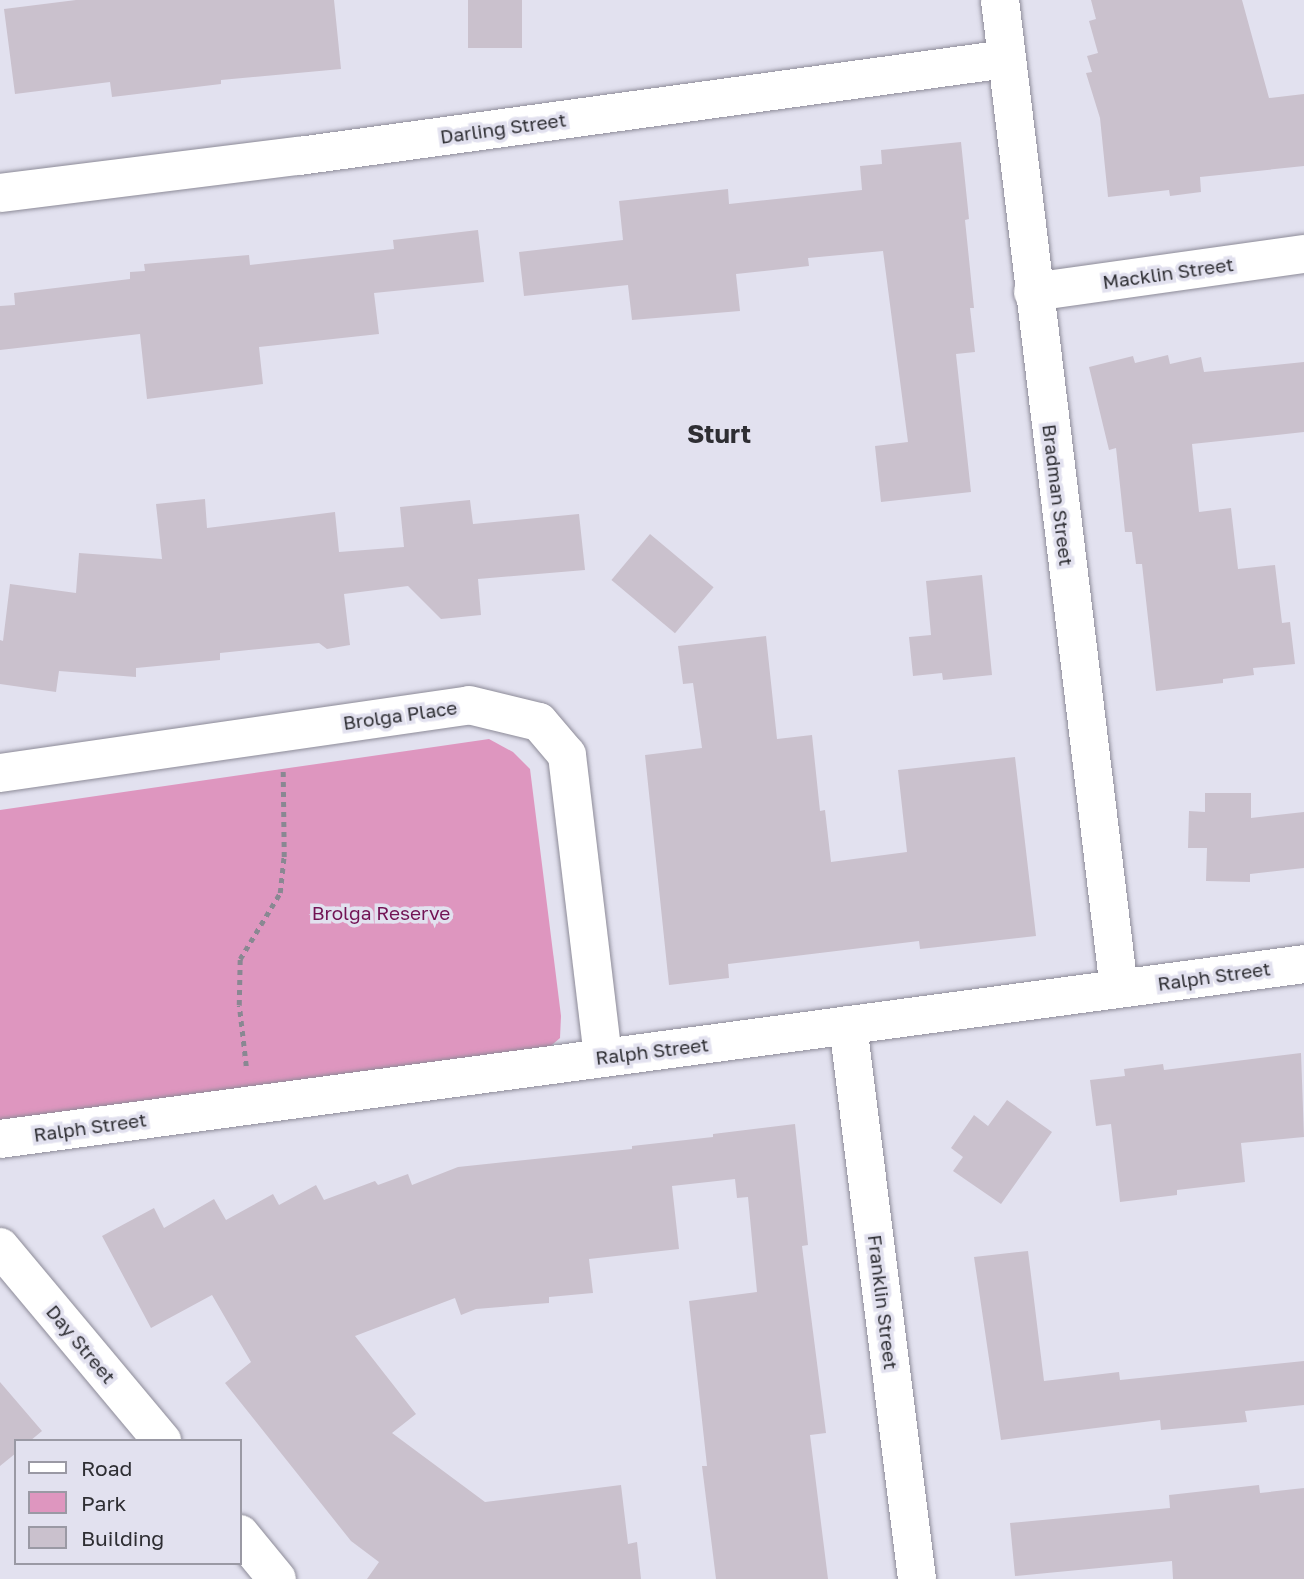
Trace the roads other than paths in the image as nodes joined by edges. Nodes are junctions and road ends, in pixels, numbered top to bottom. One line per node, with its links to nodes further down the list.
1 (1000, 0): 2 (street, Bradman Street)
2 (1006, 59): 3 (street, Darling Street); 5 (street, Bradman Street)
3 (0, 193)
4 (1304, 254): 5 (street, Macklin Street)
5 (1032, 292): 8 (street, Bradman Street)
6 (0, 773): 10 (street, Brolga Place)
7 (1304, 964): 8 (street, Ralph Street)
8 (1119, 989): 9 (street, Ralph Street)
9 (848, 1026): 10 (street, Ralph Street); 16 (street, Franklin Street)
10 (603, 1057): 11 (street, Ralph Street)
11 (0, 1139)
12 (0, 1247): 13 (street, Day Street)
13 (160, 1439)
14 (242, 1536): 15 (street)
15 (277, 1579)
16 (917, 1579)

